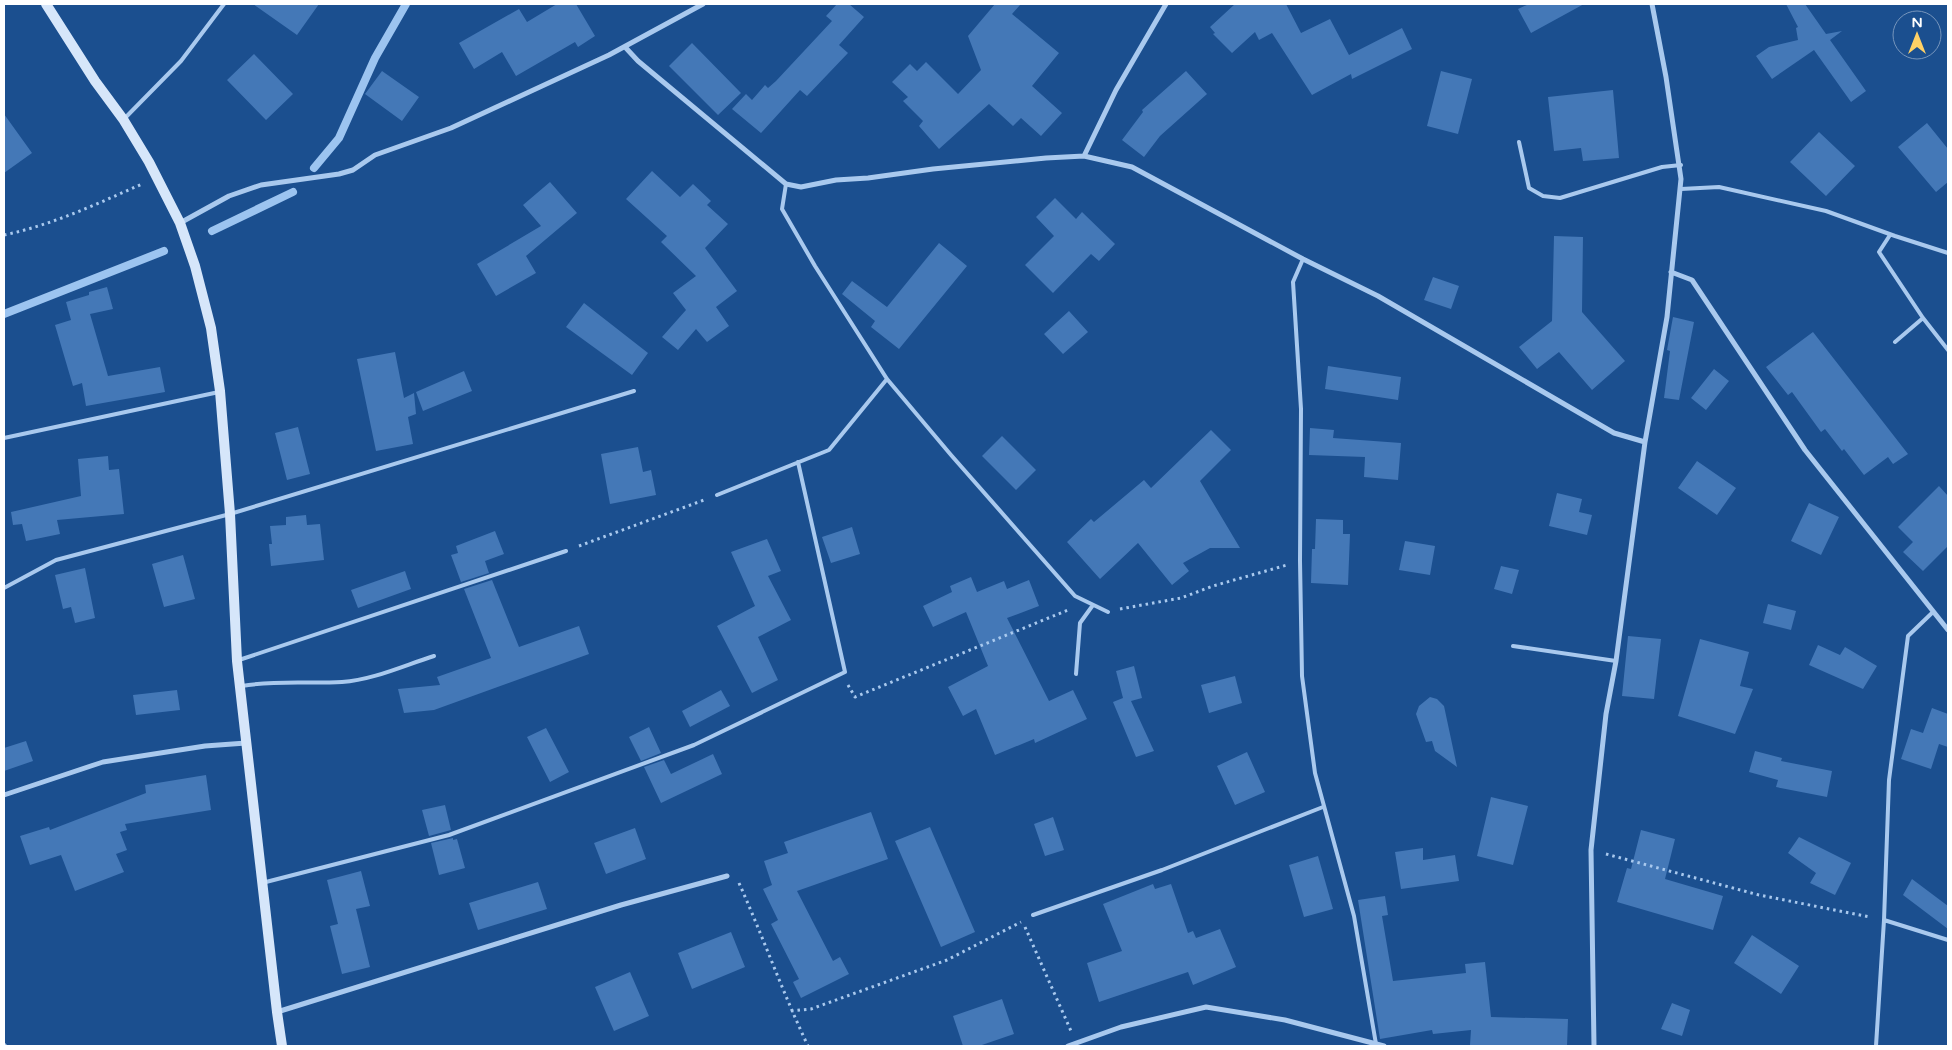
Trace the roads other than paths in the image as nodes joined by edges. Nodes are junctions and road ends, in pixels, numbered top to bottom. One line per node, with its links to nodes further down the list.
1 (46, 4): 7 (main road)
2 (224, 4): 7 (lane)
3 (703, 4): 6 (street)
4 (1166, 4): 9 (street)
5 (1652, 4): 10 (street)
6 (626, 47): 11 (street); 13 (street)
7 (123, 119): 13 (main road)
8 (1519, 142): 10 (lane)
9 (1084, 156): 11 (street); 16 (street)
10 (1681, 165): 12 (street)
11 (786, 184): 21 (lane)
12 (1681, 188): 14 (lane); 17 (street)
13 (180, 223): 22 (main road)
14 (1890, 235): 15 (lane); 18 (lane)
15 (1948, 253)
16 (1303, 259): 25 (street); 43 (lane)
17 (1671, 272): 25 (street); 33 (street)
18 (1923, 318): 19 (lane); 20 (lane)
19 (1896, 342)
20 (1948, 350)
21 (887, 380): 26 (lane); 31 (lane)
22 (220, 391): 24 (lane); 28 (main road)
23 (634, 391): 28 (lane)
24 (4, 438)
25 (1644, 442): 38 (street)
26 (798, 462): 27 (lane); 45 (lane)
27 (717, 495)
28 (230, 514): 30 (lane); 37 (main road)
29 (566, 551): 37 (lane)
30 (4, 588)
31 (1093, 605): 32 (lane); 39 (lane)
32 (1108, 612)
33 (1933, 612): 34 (street); 47 (lane)
34 (1948, 630)
35 (1513, 646): 38 (lane)
36 (434, 656): 40 (lane)
37 (237, 661): 40 (main road)
38 (1616, 661): 54 (street)
39 (1076, 674)
40 (240, 686): 41 (main road)
41 (246, 743): 42 (street); 45 (main road)
42 (4, 795)
43 (1323, 808): 46 (lane); 50 (lane)
44 (727, 876): 49 (street)
45 (262, 882): 49 (main road)
46 (1033, 915)
47 (1884, 920): 48 (lane); 55 (lane)
48 (1948, 940)
49 (277, 1012): 51 (main road)
50 (1376, 1045): 52 (street); 53 (street)
51 (282, 1046)
52 (1068, 1046)
53 (1384, 1046)
54 (1594, 1046)
55 (1876, 1046)

